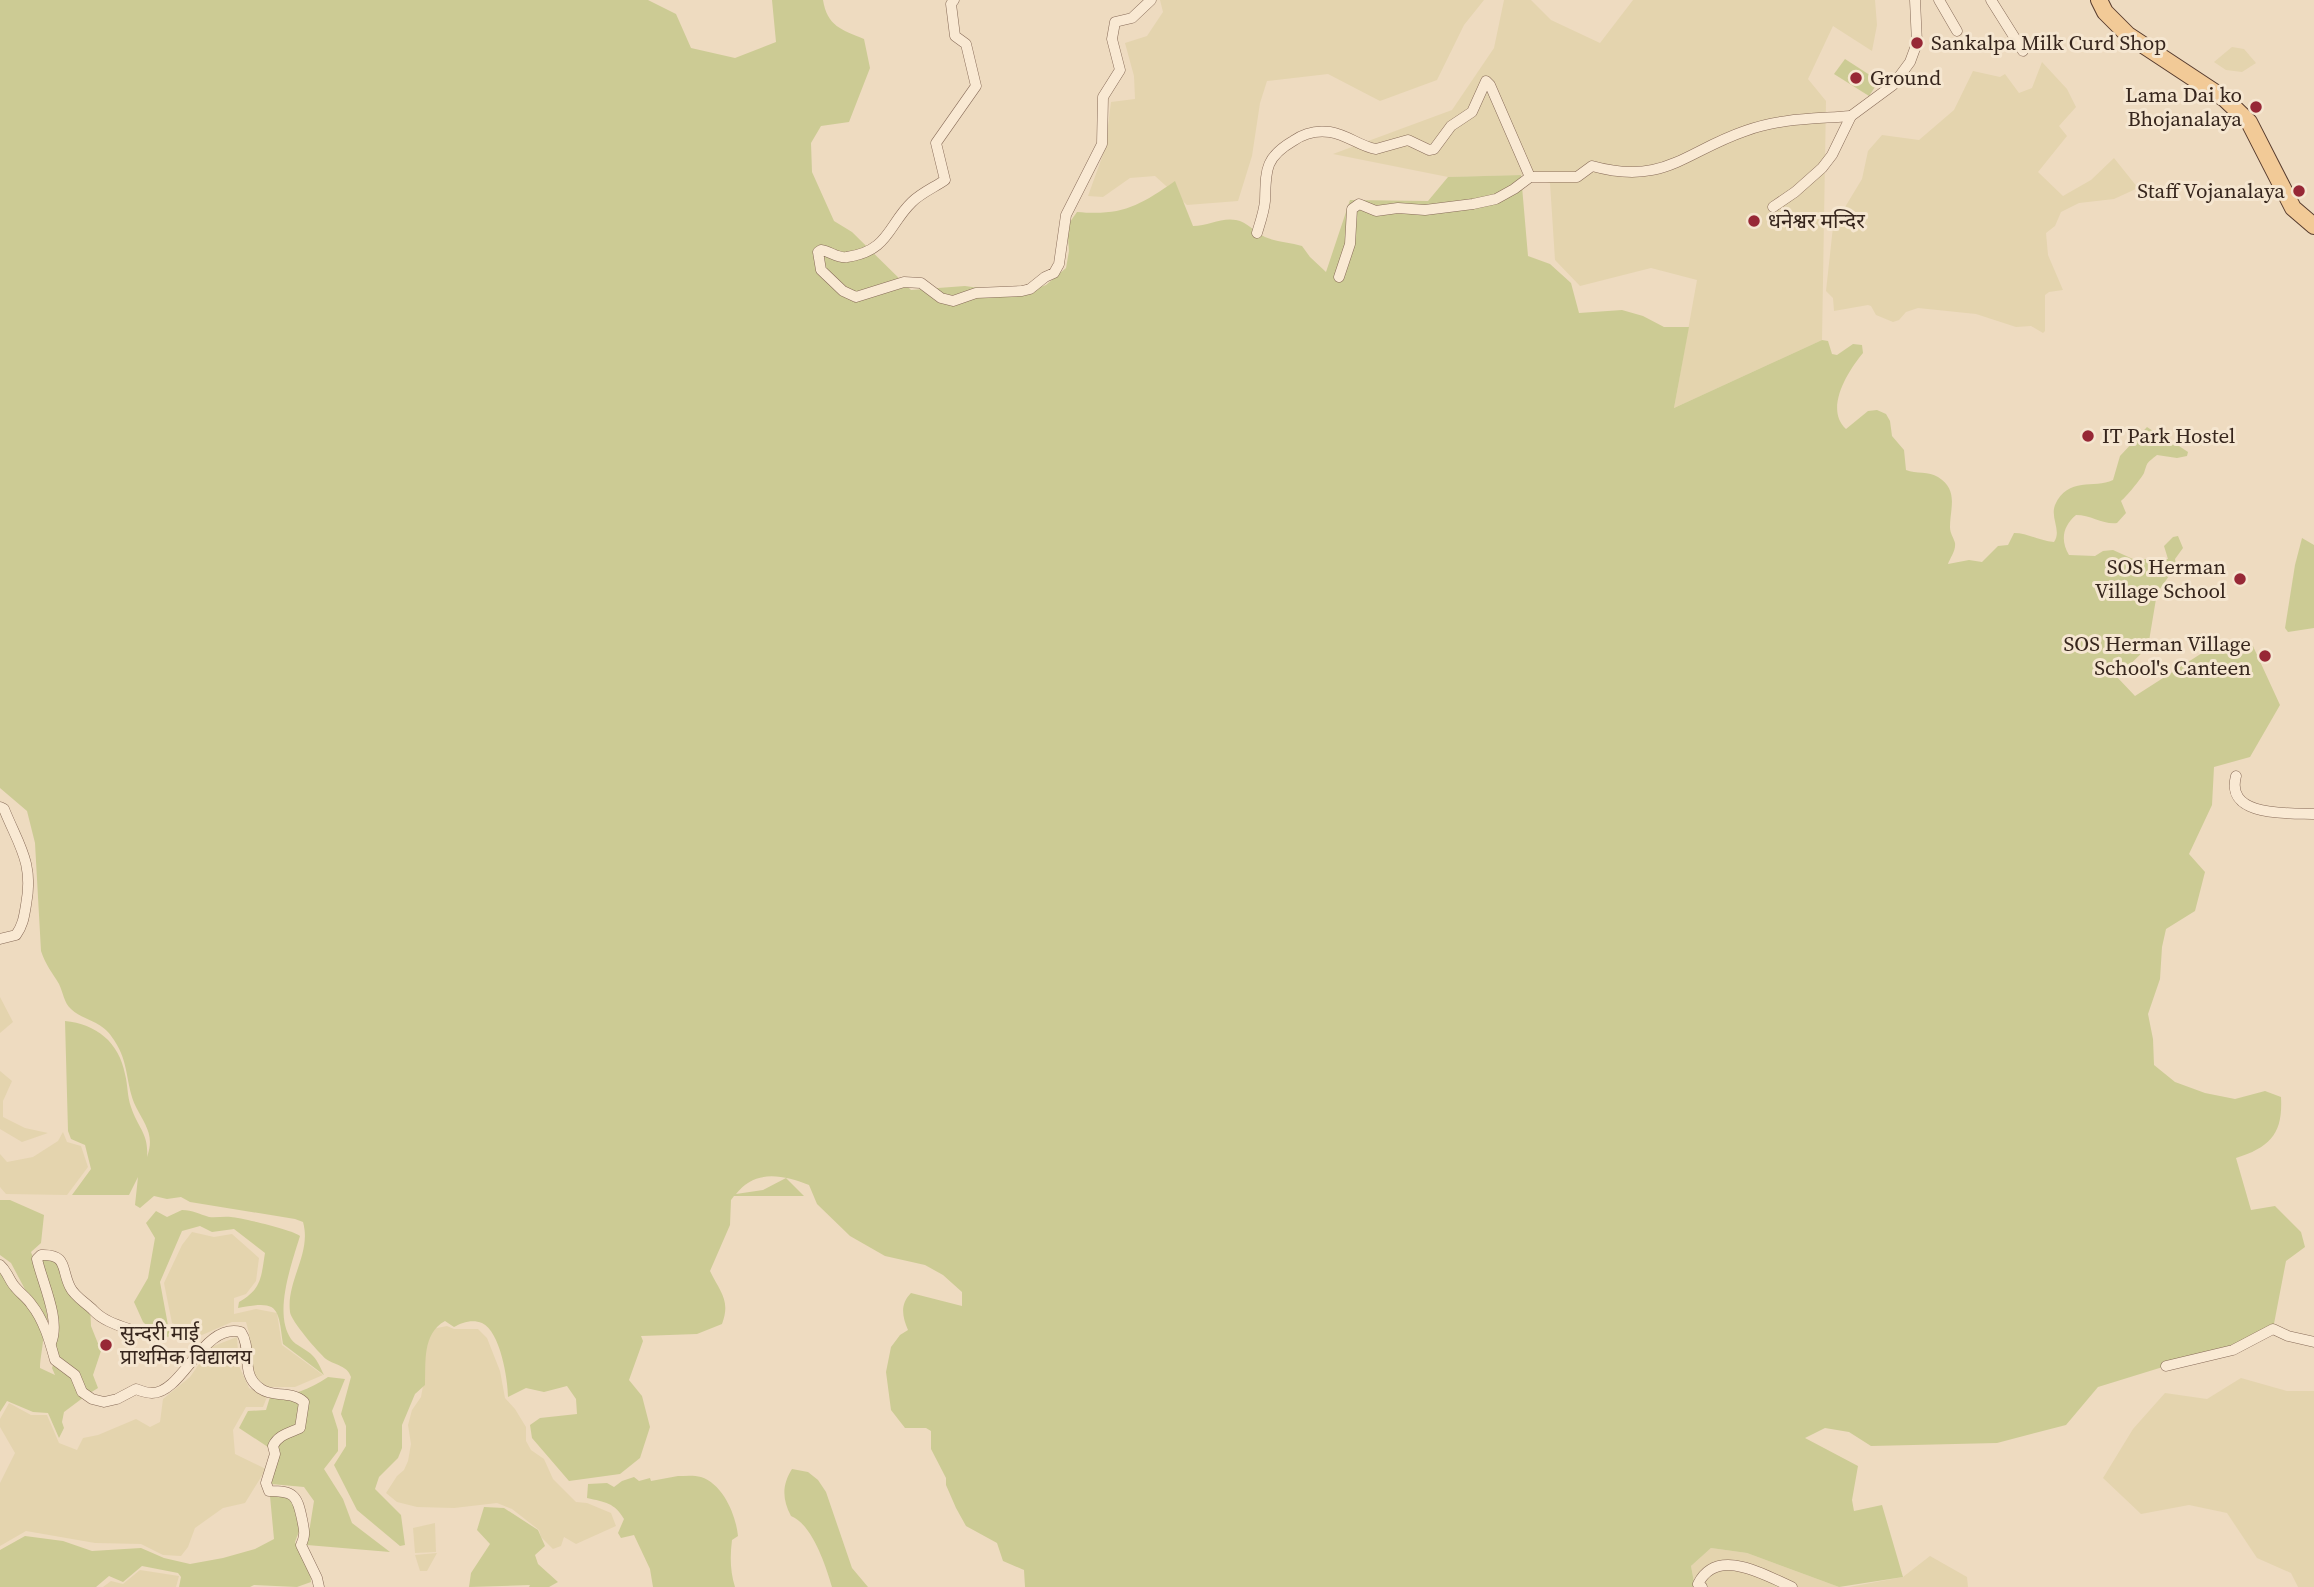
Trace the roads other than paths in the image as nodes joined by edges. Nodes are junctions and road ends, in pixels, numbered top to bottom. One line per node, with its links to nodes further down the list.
1 (954, 0): 2 (street)
2 (1151, 0)
3 (1915, 0): 9 (street)
4 (1939, 0): 7 (street)
5 (1991, 0): 8 (street)
6 (2099, 0): 12 (main road)
7 (1957, 31)
8 (2023, 51)
9 (1852, 116): 10 (street); 11 (street)
10 (1530, 177): 13 (street); 14 (street)
11 (1773, 207)
12 (2314, 226)
13 (1257, 233)
14 (1339, 277)
15 (2236, 776): 17 (street)
16 (0, 807): 18 (street)
17 (2314, 814)
18 (0, 939)
19 (0, 1265): 22 (street)
20 (143, 1334): 22 (street)
21 (2314, 1342): 23 (street)
22 (51, 1343): 24 (street)
23 (2166, 1366)
24 (319, 1587)
25 (1702, 1587): 26 (street)
26 (1792, 1587)

